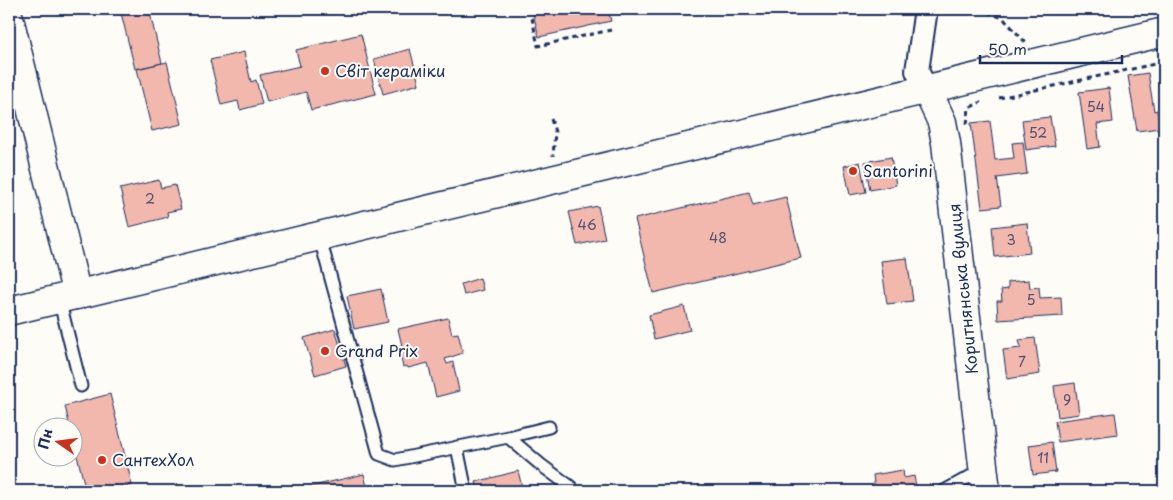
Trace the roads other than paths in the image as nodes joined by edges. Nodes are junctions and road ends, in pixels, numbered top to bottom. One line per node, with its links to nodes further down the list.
1 (926, 9): 4 (street)
2 (9, 18): 5 (main road)
3 (1164, 32): 4 (main road)
4 (927, 90): 6 (main road); 13 (main road, Коритнянська вулиця)
5 (18, 102): 7 (main road)
6 (319, 235): 7 (main road); 12 (lane)
7 (68, 297): 8 (main road); 9 (lane)
8 (9, 311)
9 (82, 386)
10 (549, 427): 11 (lane)
11 (508, 436): 12 (lane); 15 (lane)
12 (457, 447): 14 (lane)
13 (985, 480): 16 (lane)
14 (466, 491)
15 (572, 491)
16 (944, 491)

